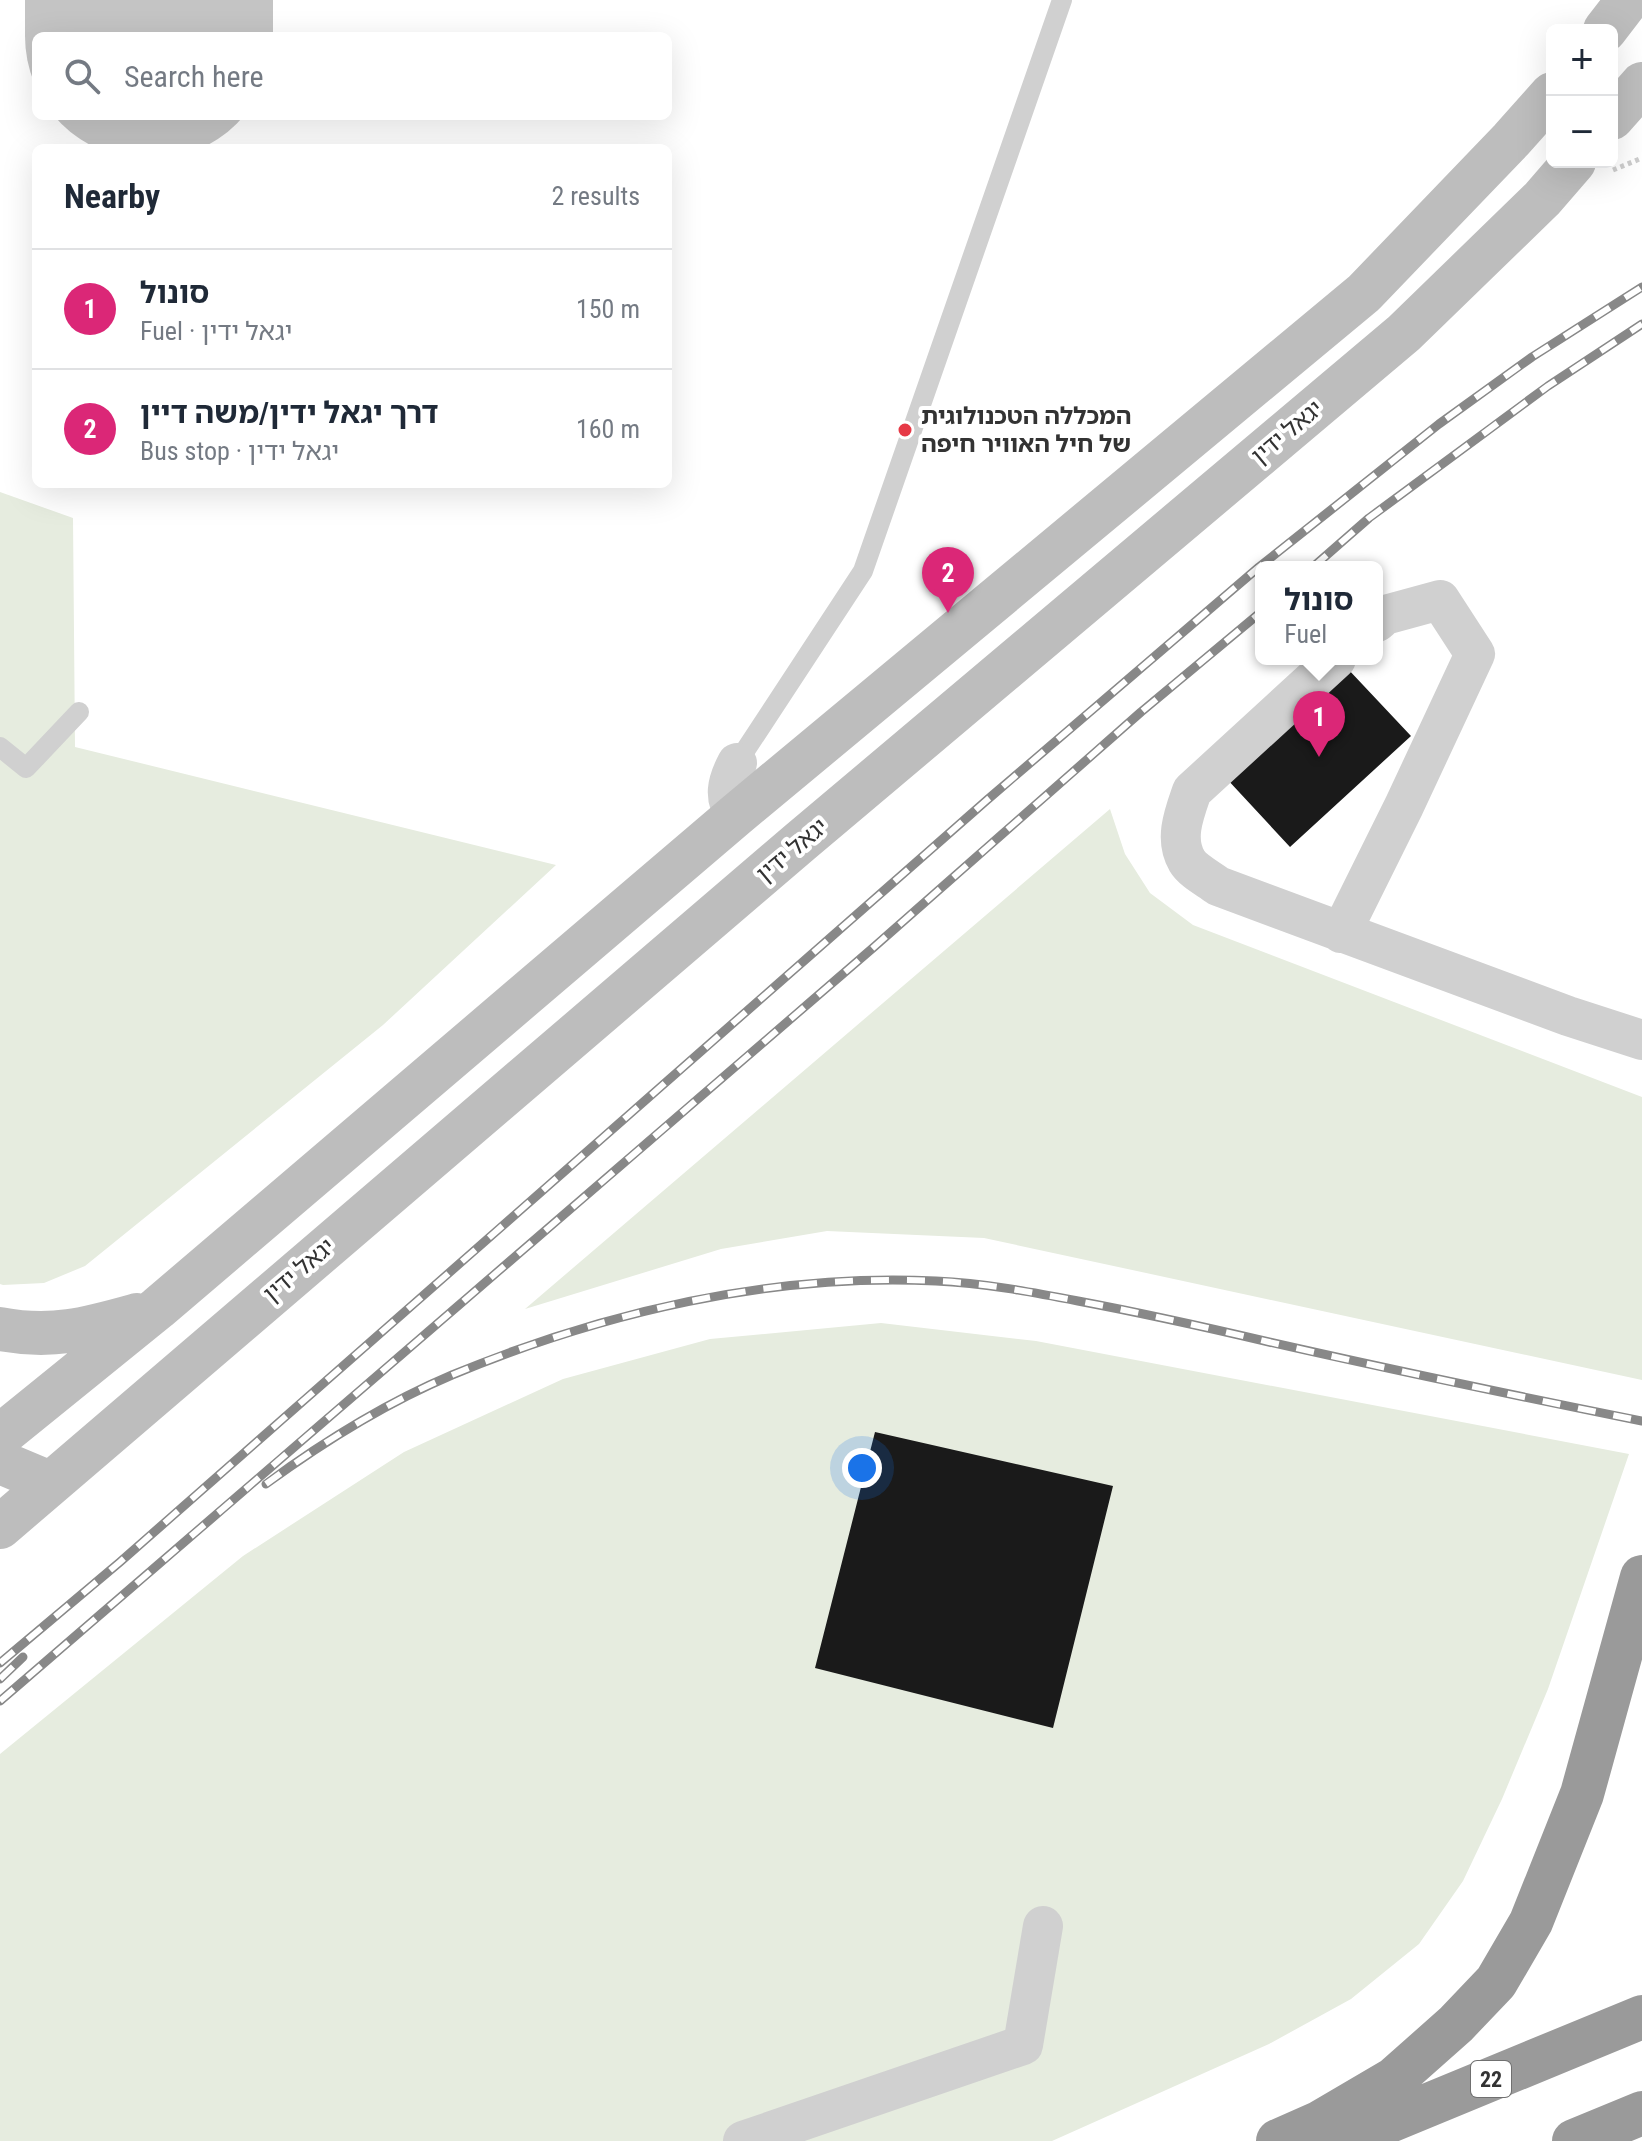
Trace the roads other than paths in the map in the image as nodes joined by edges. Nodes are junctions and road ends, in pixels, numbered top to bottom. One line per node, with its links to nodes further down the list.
1 (1062, 0): 12 (lane)
2 (1628, 0): 3 (main road)
3 (1610, 24)
4 (1642, 84): 6 (main road)
5 (1550, 96): 13 (main road)
6 (1618, 111)
7 (1569, 168): 20 (main road, יגאל ידין)
8 (1383, 617): 14 (street)
9 (1329, 665): 14 (street)
10 (79, 712): 11 (lane)
11 (0, 747)
12 (737, 763): 13 (street)
13 (736, 815): 16 (main road)
14 (1341, 933): 15 (street)
15 (1642, 1040)
16 (158, 1308): 17 (main road); 18 (main road)
17 (0, 1329)
18 (6, 1418): 20 (main road)
19 (0, 1462): 20 (main road)
20 (50, 1483): 21 (main road, יגאל ידין)
21 (0, 1527)
22 (1642, 1577): 27 (highway)
23 (1043, 1926): 26 (street)
24 (1642, 2017): 28 (highway, 22)
25 (1642, 2113): 29 (highway)
26 (743, 2141)
27 (1278, 2141)
28 (1341, 2141)
29 (1574, 2141)

